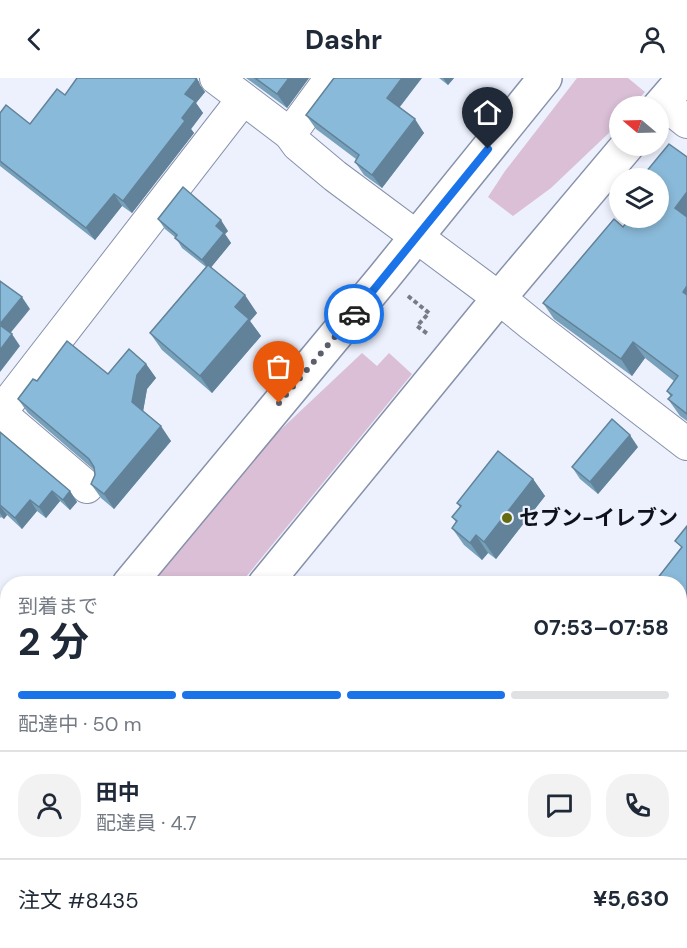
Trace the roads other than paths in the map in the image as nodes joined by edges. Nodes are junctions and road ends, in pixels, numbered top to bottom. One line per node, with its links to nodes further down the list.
1 (216, 78): 4 (street)
2 (331, 78): 5 (street)
3 (546, 78): 7 (street)
4 (243, 99): 5 (street); 9 (street)
5 (290, 134): 7 (street)
6 (619, 156): 8 (street)
7 (417, 238): 8 (street); 12 (street)
8 (499, 298): 10 (street); 13 (street)
9 (0, 413): 11 (street)
10 (687, 444)
11 (87, 488)
12 (136, 576)
13 (272, 576)

